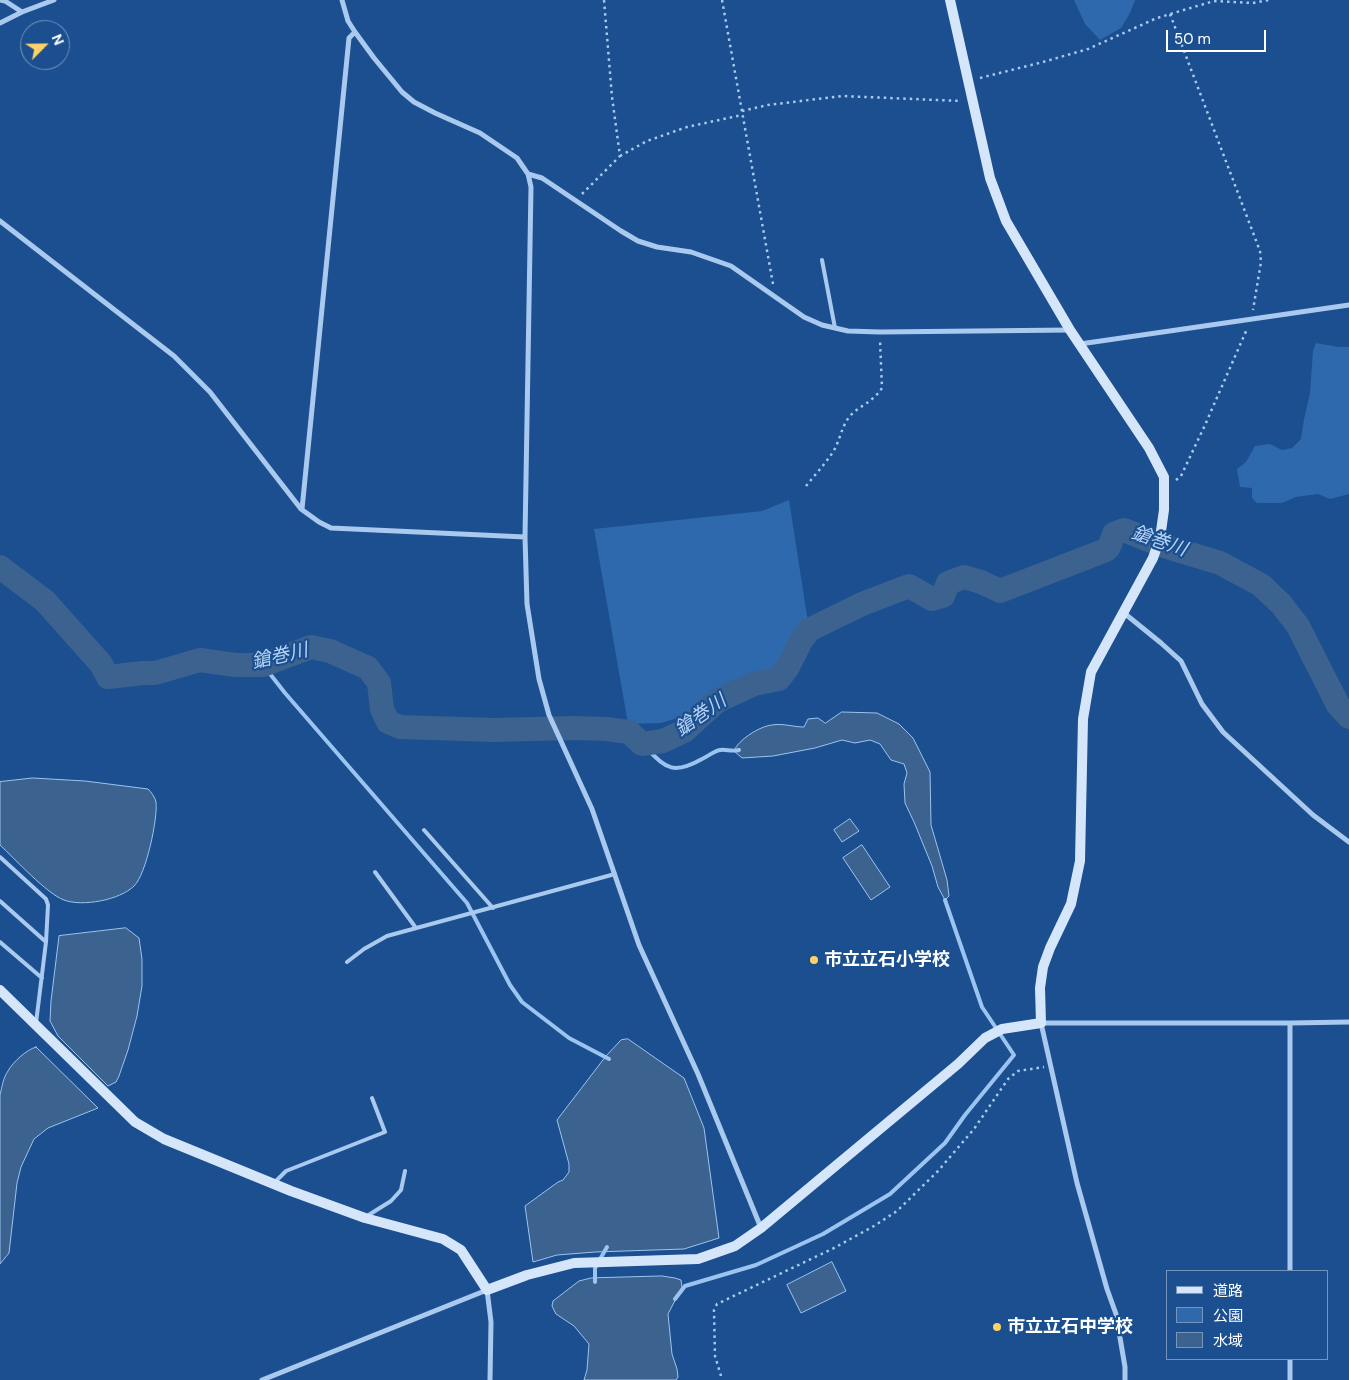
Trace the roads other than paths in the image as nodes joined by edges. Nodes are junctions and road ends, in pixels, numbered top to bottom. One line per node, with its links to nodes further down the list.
1 (0, 0): 5 (street)
2 (54, 0): 5 (street)
3 (342, 0): 7 (street)
4 (950, 0): 13 (street)
5 (22, 12): 6 (street)
6 (0, 23)
7 (355, 32): 8 (street); 15 (street)
8 (528, 174): 12 (street); 16 (street)
9 (0, 221): 15 (street)
10 (822, 260): 12 (lane)
11 (1349, 305): 14 (street)
12 (835, 328): 13 (street)
13 (1070, 330): 14 (street)
14 (1080, 344): 17 (street)
15 (302, 509): 16 (street)
16 (525, 537): 22 (street)
17 (1124, 613): 19 (street); 32 (street)
18 (424, 830): 24 (lane)
19 (1349, 842)
20 (0, 857): 27 (lane)
21 (375, 872): 25 (lane)
22 (615, 874): 24 (lane); 39 (street)
23 (0, 901): 27 (lane)
24 (493, 908): 25 (lane)
25 (416, 928): 28 (lane)
26 (0, 942): 29 (lane)
27 (46, 942): 29 (lane)
28 (347, 962)
29 (42, 978): 34 (lane)
30 (0, 990): 34 (street)
31 (1349, 1022): 33 (street)
32 (1041, 1023): 33 (street); 39 (street); 45 (street)
33 (1290, 1023): 40 (street)
34 (36, 1024): 37 (street)
35 (372, 1098): 37 (lane)
36 (405, 1171): 38 (lane)
37 (274, 1184): 38 (street)
38 (365, 1218): 41 (street)
39 (761, 1228): 41 (street)
40 (1290, 1270)
41 (487, 1290): 43 (street); 44 (street)
42 (1290, 1360): 46 (street)
43 (262, 1380)
44 (490, 1380)
45 (1125, 1380)
46 (1290, 1380)

